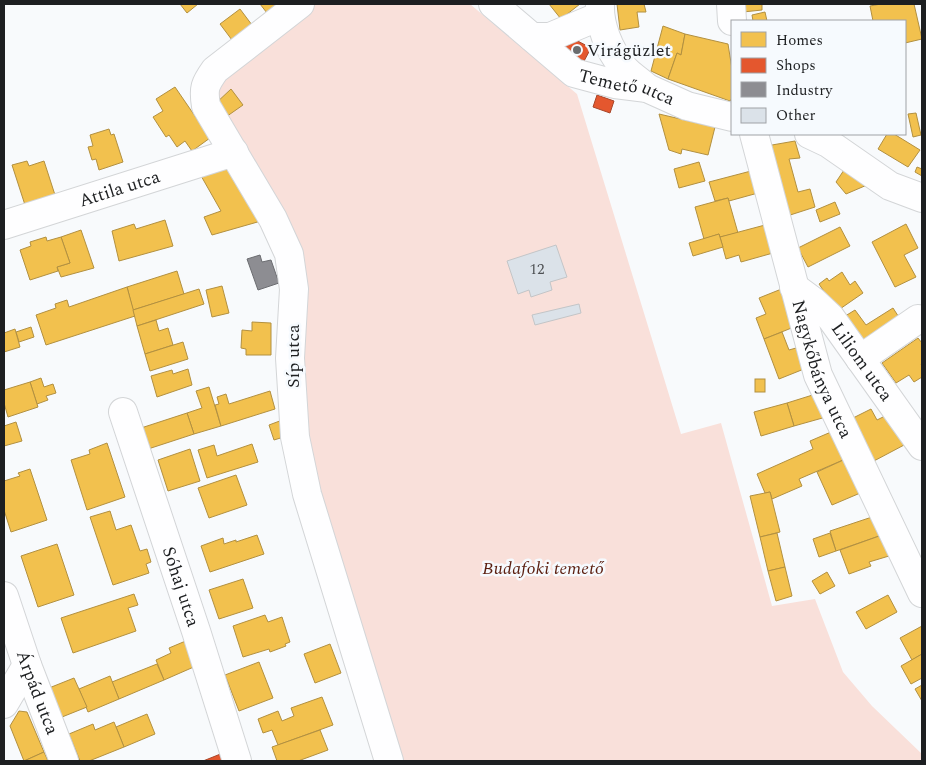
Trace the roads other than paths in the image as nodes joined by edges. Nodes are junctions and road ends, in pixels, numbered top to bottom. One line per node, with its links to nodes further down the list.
1 (300, 4): 11 (street, Síp utca)
2 (493, 4): 6 (street, Temető utca)
3 (730, 4): 5 (street)
4 (600, 10): 6 (street); 7 (street)
5 (732, 20)
6 (532, 37): 7 (street, Temető utca)
7 (647, 88): 8 (street, Temető utca)
8 (731, 117)
9 (754, 135): 14 (street, Nagykőbánya utca)
10 (811, 135): 12 (street)
11 (234, 152): 13 (street, Attila utca); 26 (street, Síp utca)
12 (922, 198)
13 (4, 225)
14 (794, 287): 16 (street, Liliom utca); 19 (street, Nagykőbánya utca)
15 (918, 319): 16 (street)
16 (860, 359): 18 (street, Liliom utca)
17 (123, 412): 25 (street, Sóhaj utca)
18 (922, 446)
19 (922, 593)
20 (4, 596): 21 (street, Árpád utca)
21 (9, 630): 22 (street, Árpád utca)
22 (27, 665): 23 (street); 24 (street, Árpád utca)
23 (4, 704)
24 (64, 761)
25 (237, 761)
26 (388, 761)

